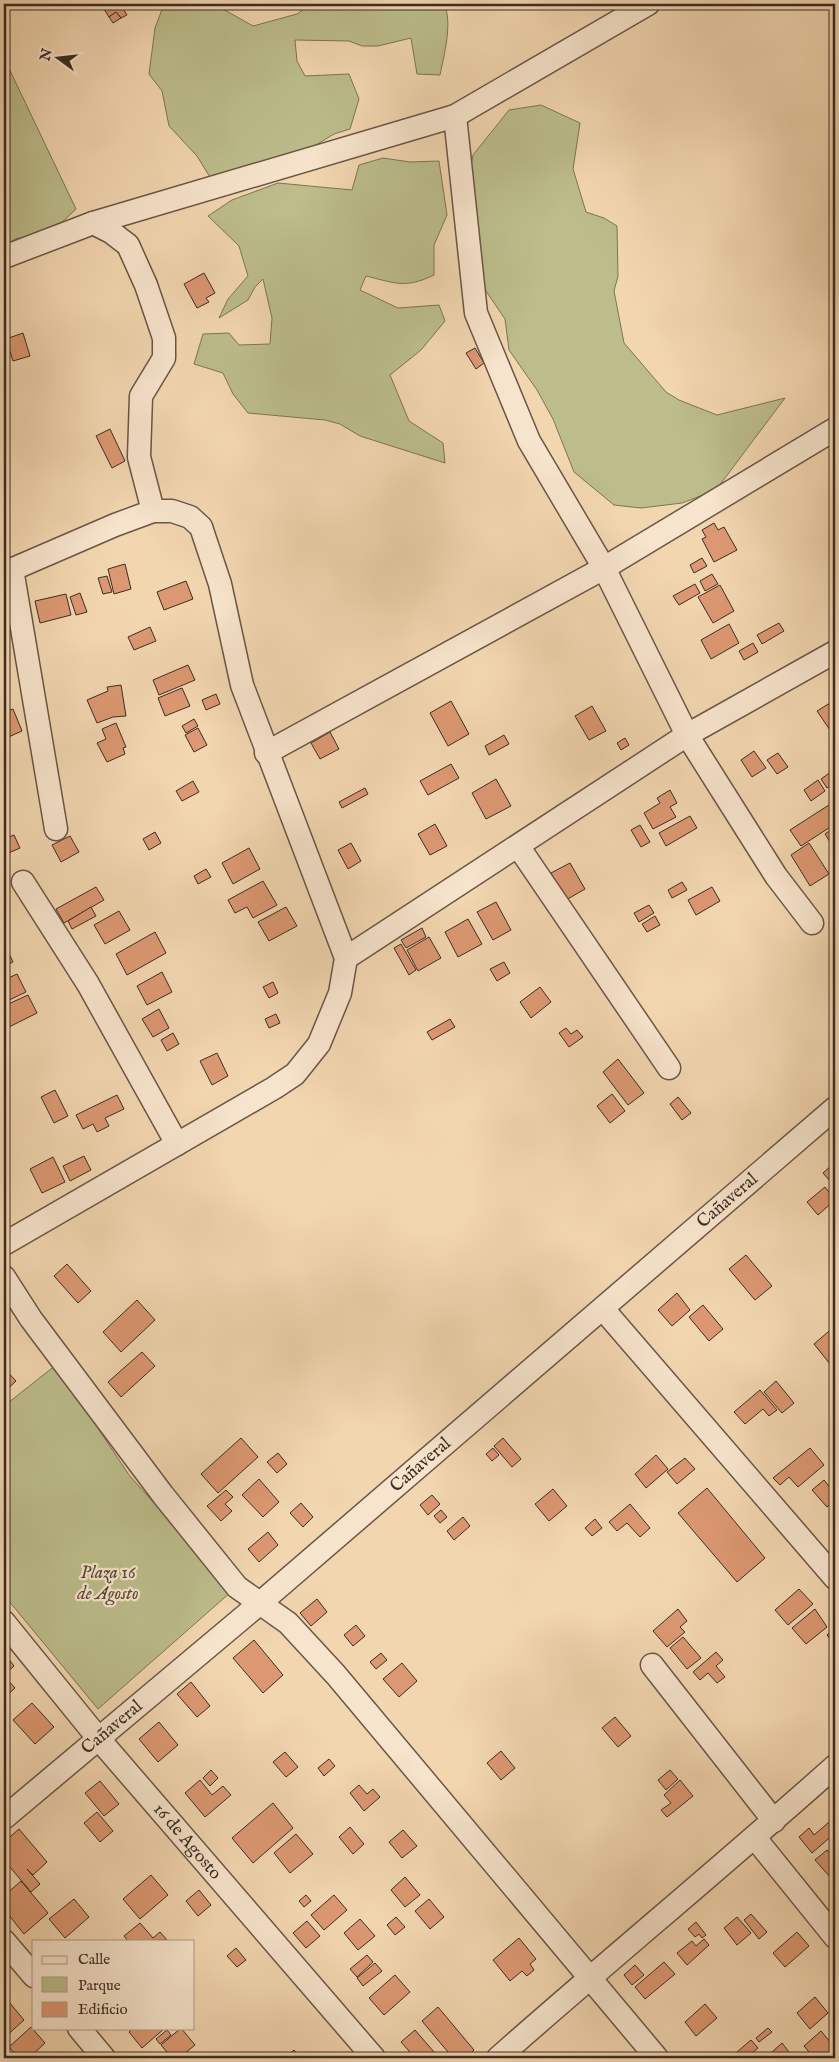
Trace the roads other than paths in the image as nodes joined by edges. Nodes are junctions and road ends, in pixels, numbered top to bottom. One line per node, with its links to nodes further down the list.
1 (648, 4): 2 (street)
2 (455, 116): 3 (street); 7 (street)
3 (93, 223): 4 (street); 6 (street)
4 (4, 257)
5 (835, 429): 7 (street)
6 (153, 511): 8 (street); 11 (street)
7 (604, 568): 10 (street); 11 (street)
8 (8, 571): 12 (street)
9 (835, 652): 10 (street)
10 (687, 735): 13 (street); 15 (street)
11 (266, 753): 16 (street)
12 (56, 829)
13 (518, 846): 16 (street); 17 (street)
14 (23, 882): 19 (street)
15 (812, 923)
16 (346, 958): 19 (street)
17 (669, 1068)
18 (835, 1108): 22 (street, Cañaveral)
19 (177, 1144): 20 (street)
20 (4, 1244)
21 (4, 1277): 24 (street)
22 (603, 1309): 23 (street); 24 (street, Cañaveral)
23 (835, 1578)
24 (259, 1604): 27 (street, Cañaveral); 35 (street)
25 (4, 1622): 27 (street, 16 de Agosto)
26 (652, 1665): 30 (street)
27 (98, 1738): 29 (street, Cañaveral); 38 (street, 16 de Agosto)
28 (835, 1766): 30 (street)
29 (4, 1818)
30 (774, 1821): 31 (street)
31 (755, 1838): 32 (street); 35 (street)
32 (835, 1937)
33 (4, 1941): 34 (street)
34 (32, 1974)
35 (589, 1978): 39 (street); 40 (street)
36 (81, 2030): 37 (street)
37 (104, 2058)
38 (374, 2058)
39 (498, 2058)
40 (658, 2058)

